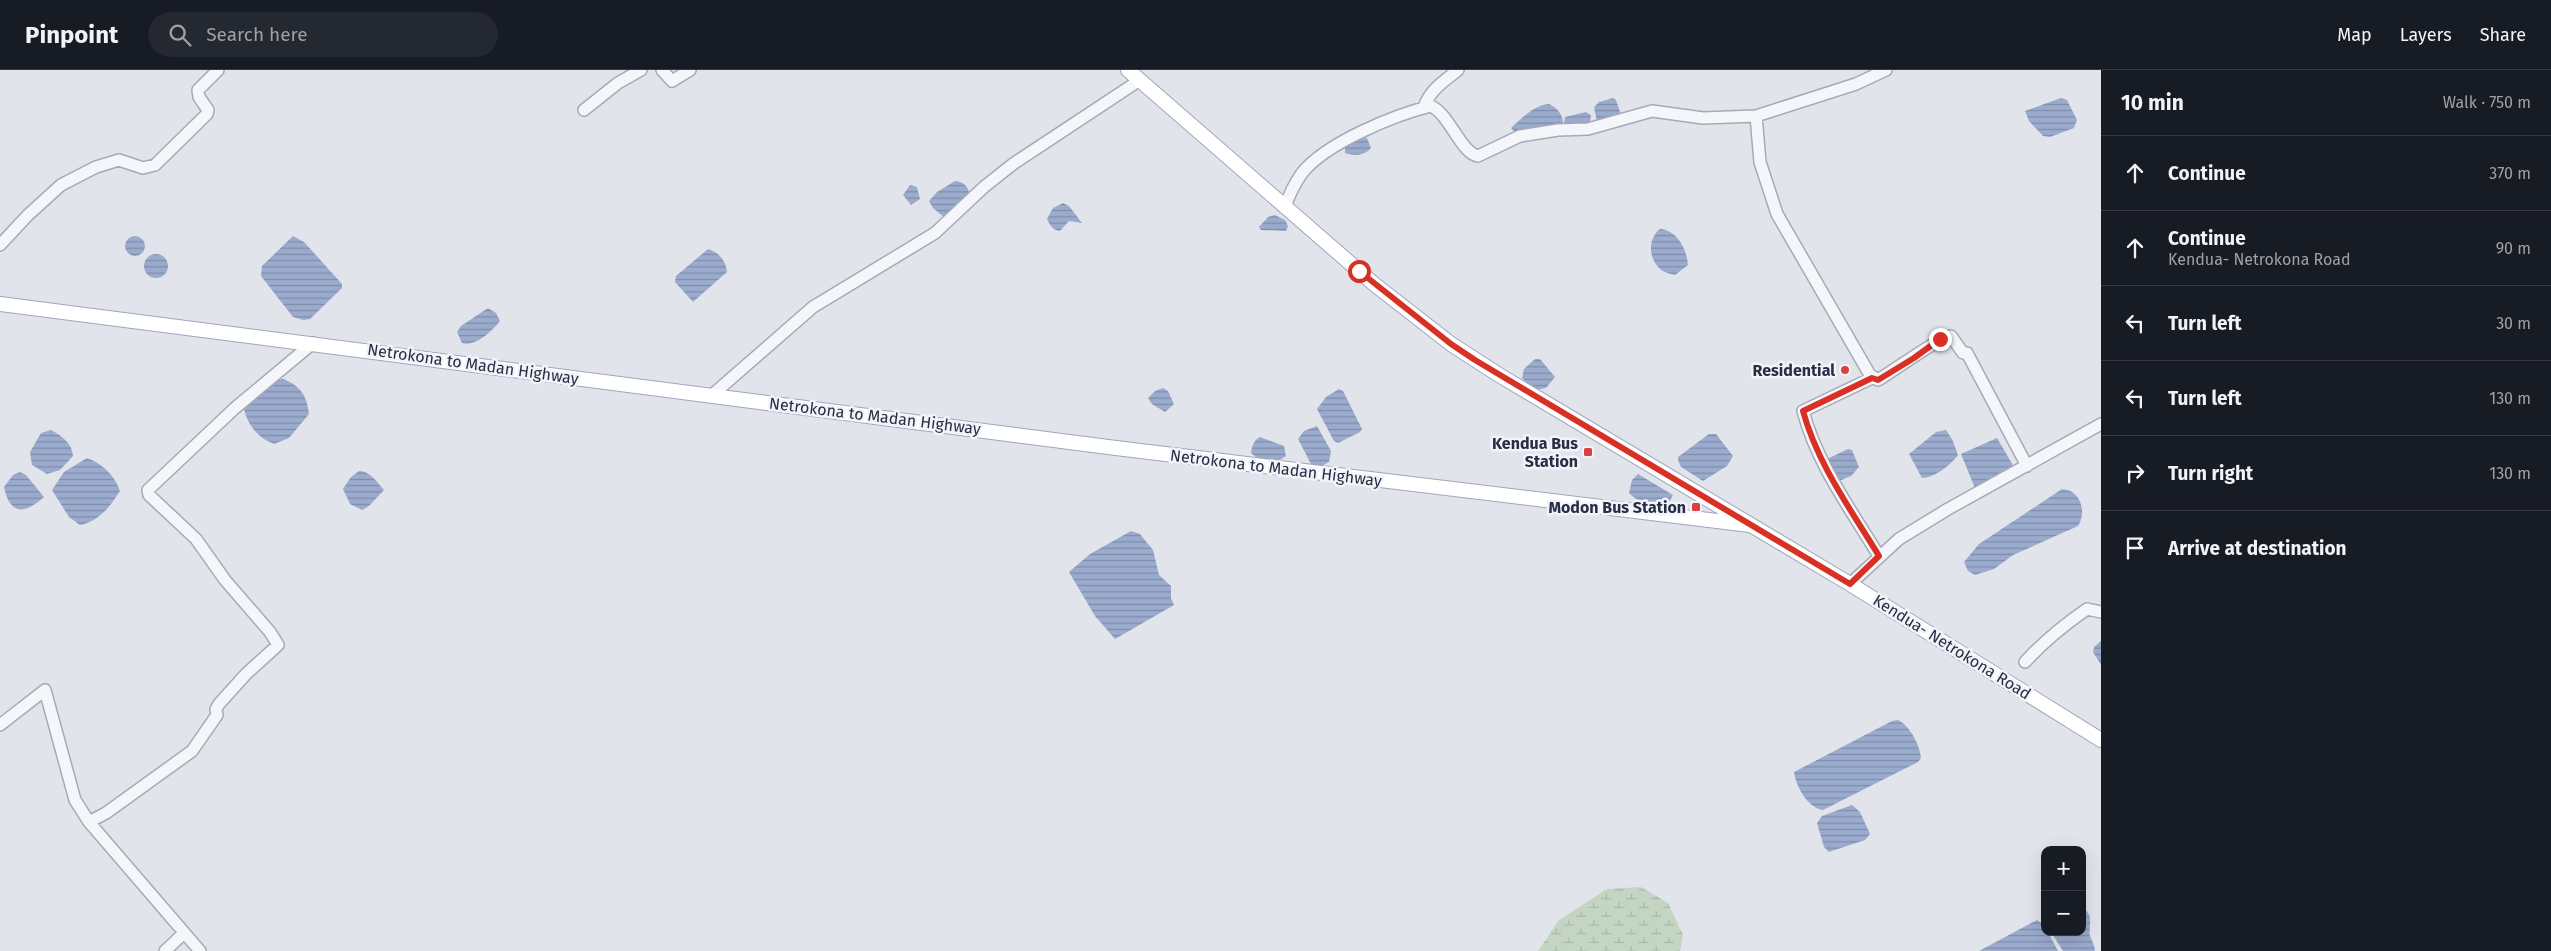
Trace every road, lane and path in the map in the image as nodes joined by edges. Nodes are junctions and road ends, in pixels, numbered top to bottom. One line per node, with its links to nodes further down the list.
1 (218, 70): 13 (street)
2 (641, 70): 10 (street)
3 (662, 70): 4 (street)
4 (690, 70)
5 (1128, 70): 8 (main road, Kendua- Netrokona Road)
6 (1458, 70): 9 (street)
7 (1886, 70): 11 (street)
8 (1140, 80): 12 (main road, Kendua- Netrokona Road); 17 (street)
9 (1424, 107): 11 (street); 12 (street)
10 (584, 110)
11 (1756, 116): 16 (street)
12 (1285, 207): 20 (main road, Kendua- Netrokona Road)
13 (0, 245)
14 (0, 304): 15 (main road, Netrokona to Madan Highway)
15 (313, 343): 17 (main road, Netrokona to Madan Highway); 27 (street)
16 (1872, 378): 19 (street); 21 (street)
17 (711, 396): 20 (main road, Netrokona to Madan Highway)
18 (2101, 424): 19 (street)
19 (2026, 466): 21 (street)
20 (1750, 525): 22 (main road, Kendua- Netrokona Road)
21 (1879, 556): 22 (street)
22 (1850, 584): 26 (main road, Kendua- Netrokona Road)
23 (2101, 612): 24 (street)
24 (2025, 662)
25 (0, 726): 27 (street)
26 (2101, 740)
27 (89, 822): 28 (street)
28 (184, 934): 29 (street); 30 (street)
29 (165, 951)
30 (200, 951)

